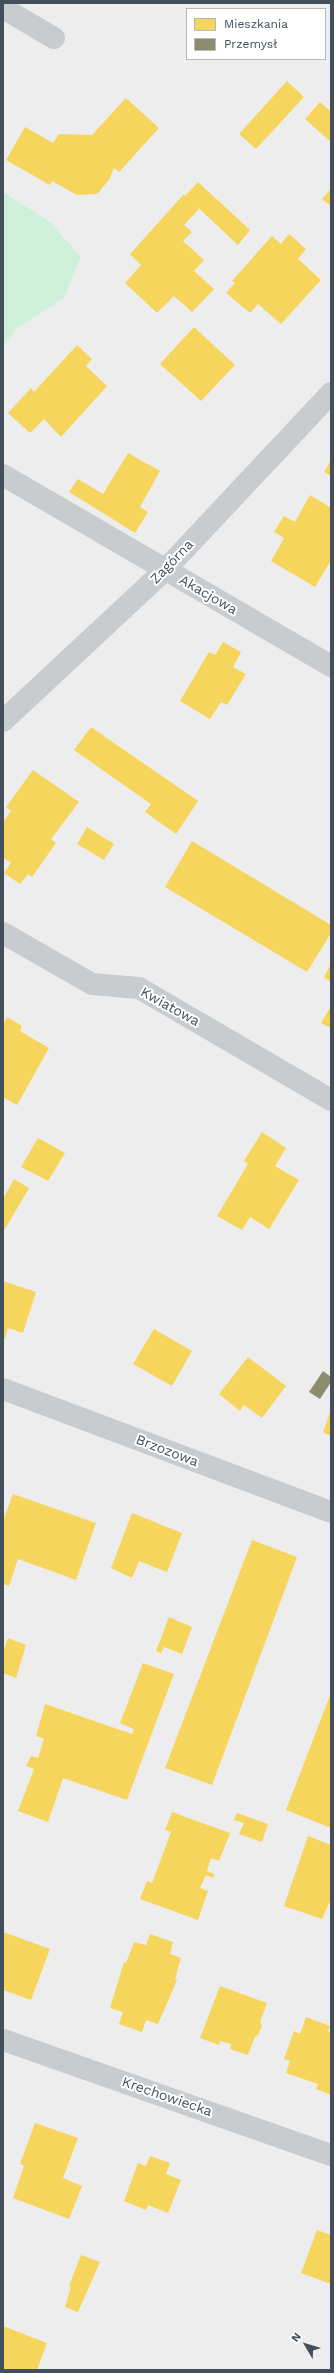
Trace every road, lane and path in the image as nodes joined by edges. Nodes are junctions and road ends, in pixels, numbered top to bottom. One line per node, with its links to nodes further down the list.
1 (3, 8): 2 (street)
2 (54, 38)
3 (331, 393): 5 (street, Zagórna)
4 (3, 474): 5 (street, Akacjowa)
5 (165, 570): 6 (street, Akacjowa); 7 (street, Zagórna)
6 (331, 666)
7 (3, 721)
8 (3, 933): 9 (street, Kwiatowa)
9 (331, 1100)
10 (3, 1389): 11 (street, Brzozowa)
11 (331, 1512)
12 (3, 2040): 13 (street, Krechowiecka)
13 (331, 2155)

